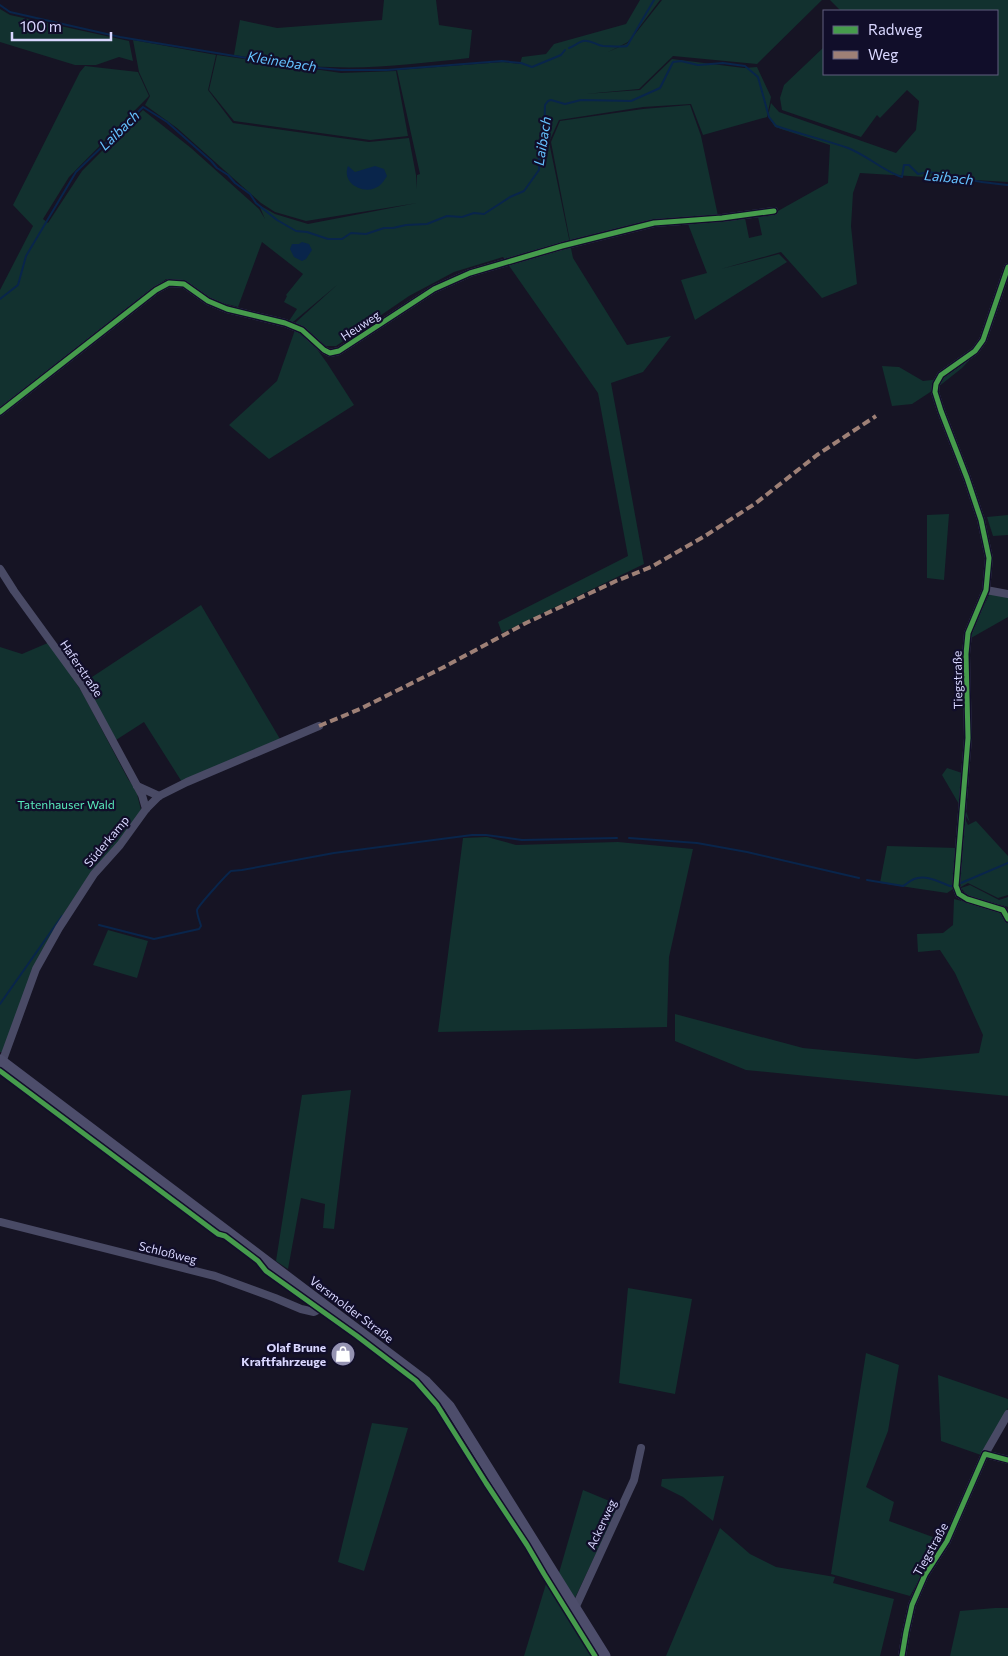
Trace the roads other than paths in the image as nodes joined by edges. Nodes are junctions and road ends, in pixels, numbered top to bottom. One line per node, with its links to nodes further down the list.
1 (774, 211): 3 (street, Heuweg)
2 (1008, 267): 5 (street, Tiegstraße)
3 (0, 412)
4 (0, 568): 8 (street, Haferstraße)
5 (986, 590): 6 (street); 11 (street, Tiegstraße)
6 (1008, 594)
7 (319, 726): 9 (street, Süderkamp)
8 (137, 786): 9 (street); 10 (street, Haferstraße)
9 (159, 796): 10 (street, Süderkamp)
10 (146, 809): 12 (street, Süderkamp)
11 (1008, 919)
12 (1, 1063): 14 (main road, Versmolder Straße)
13 (0, 1222): 14 (street, Schloßweg)
14 (326, 1306): 19 (main road, Versmolder Straße)
15 (1008, 1414): 17 (street, Tiegstraße)
16 (641, 1448): 19 (street, Ackerweg)
17 (985, 1454): 18 (street); 21 (street, Tiegstraße)
18 (1008, 1460)
19 (574, 1606): 20 (main road, Versmolder Straße)
20 (606, 1656)
21 (902, 1656)

